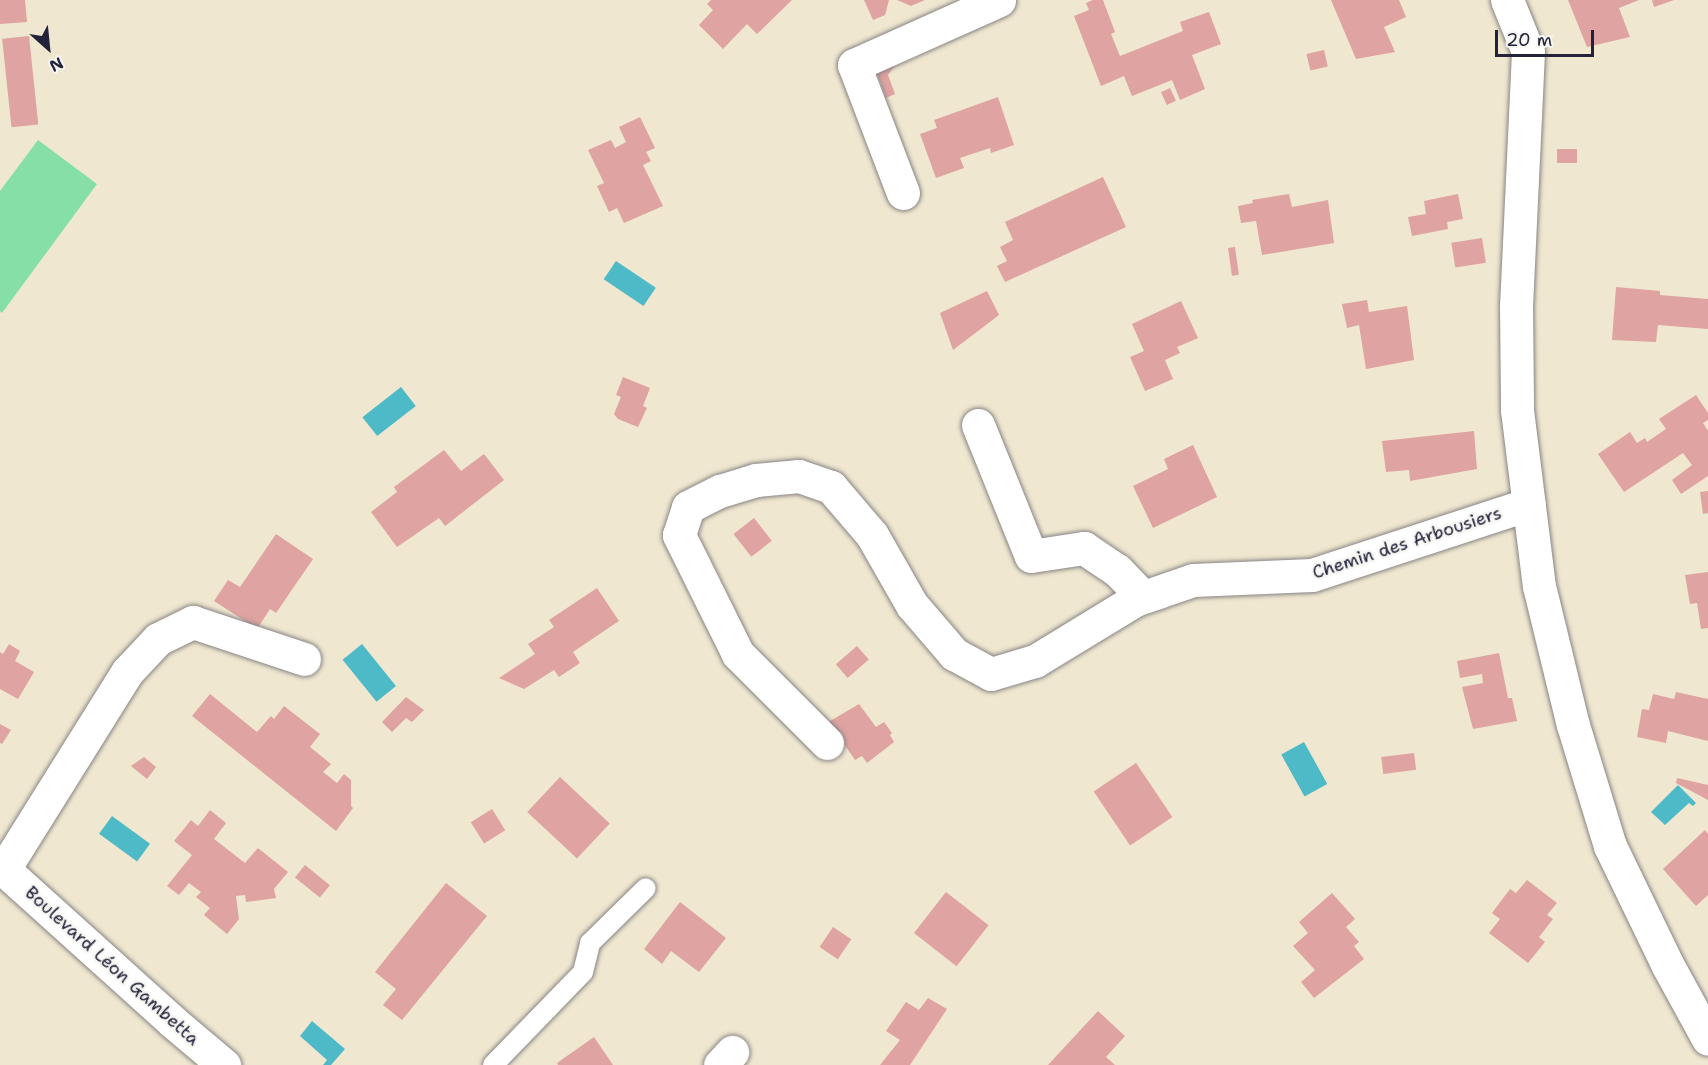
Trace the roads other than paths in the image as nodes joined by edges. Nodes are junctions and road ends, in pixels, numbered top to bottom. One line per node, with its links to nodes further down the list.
1 (999, 0): 3 (street)
2 (1507, 0): 5 (street, Chemin des Arbousiers)
3 (903, 193)
4 (978, 424): 6 (street)
5 (1529, 504): 6 (street, Chemin des Arbousiers); 11 (street, Chemin des Arbousiers)
6 (1143, 597): 8 (street, Chemin des Arbousiers)
7 (304, 659): 9 (street)
8 (827, 743)
9 (2, 868): 12 (street, Boulevard Léon Gambetta)
10 (646, 888): 13 (lane)
11 (1708, 1039)
12 (224, 1065)
13 (493, 1065)

